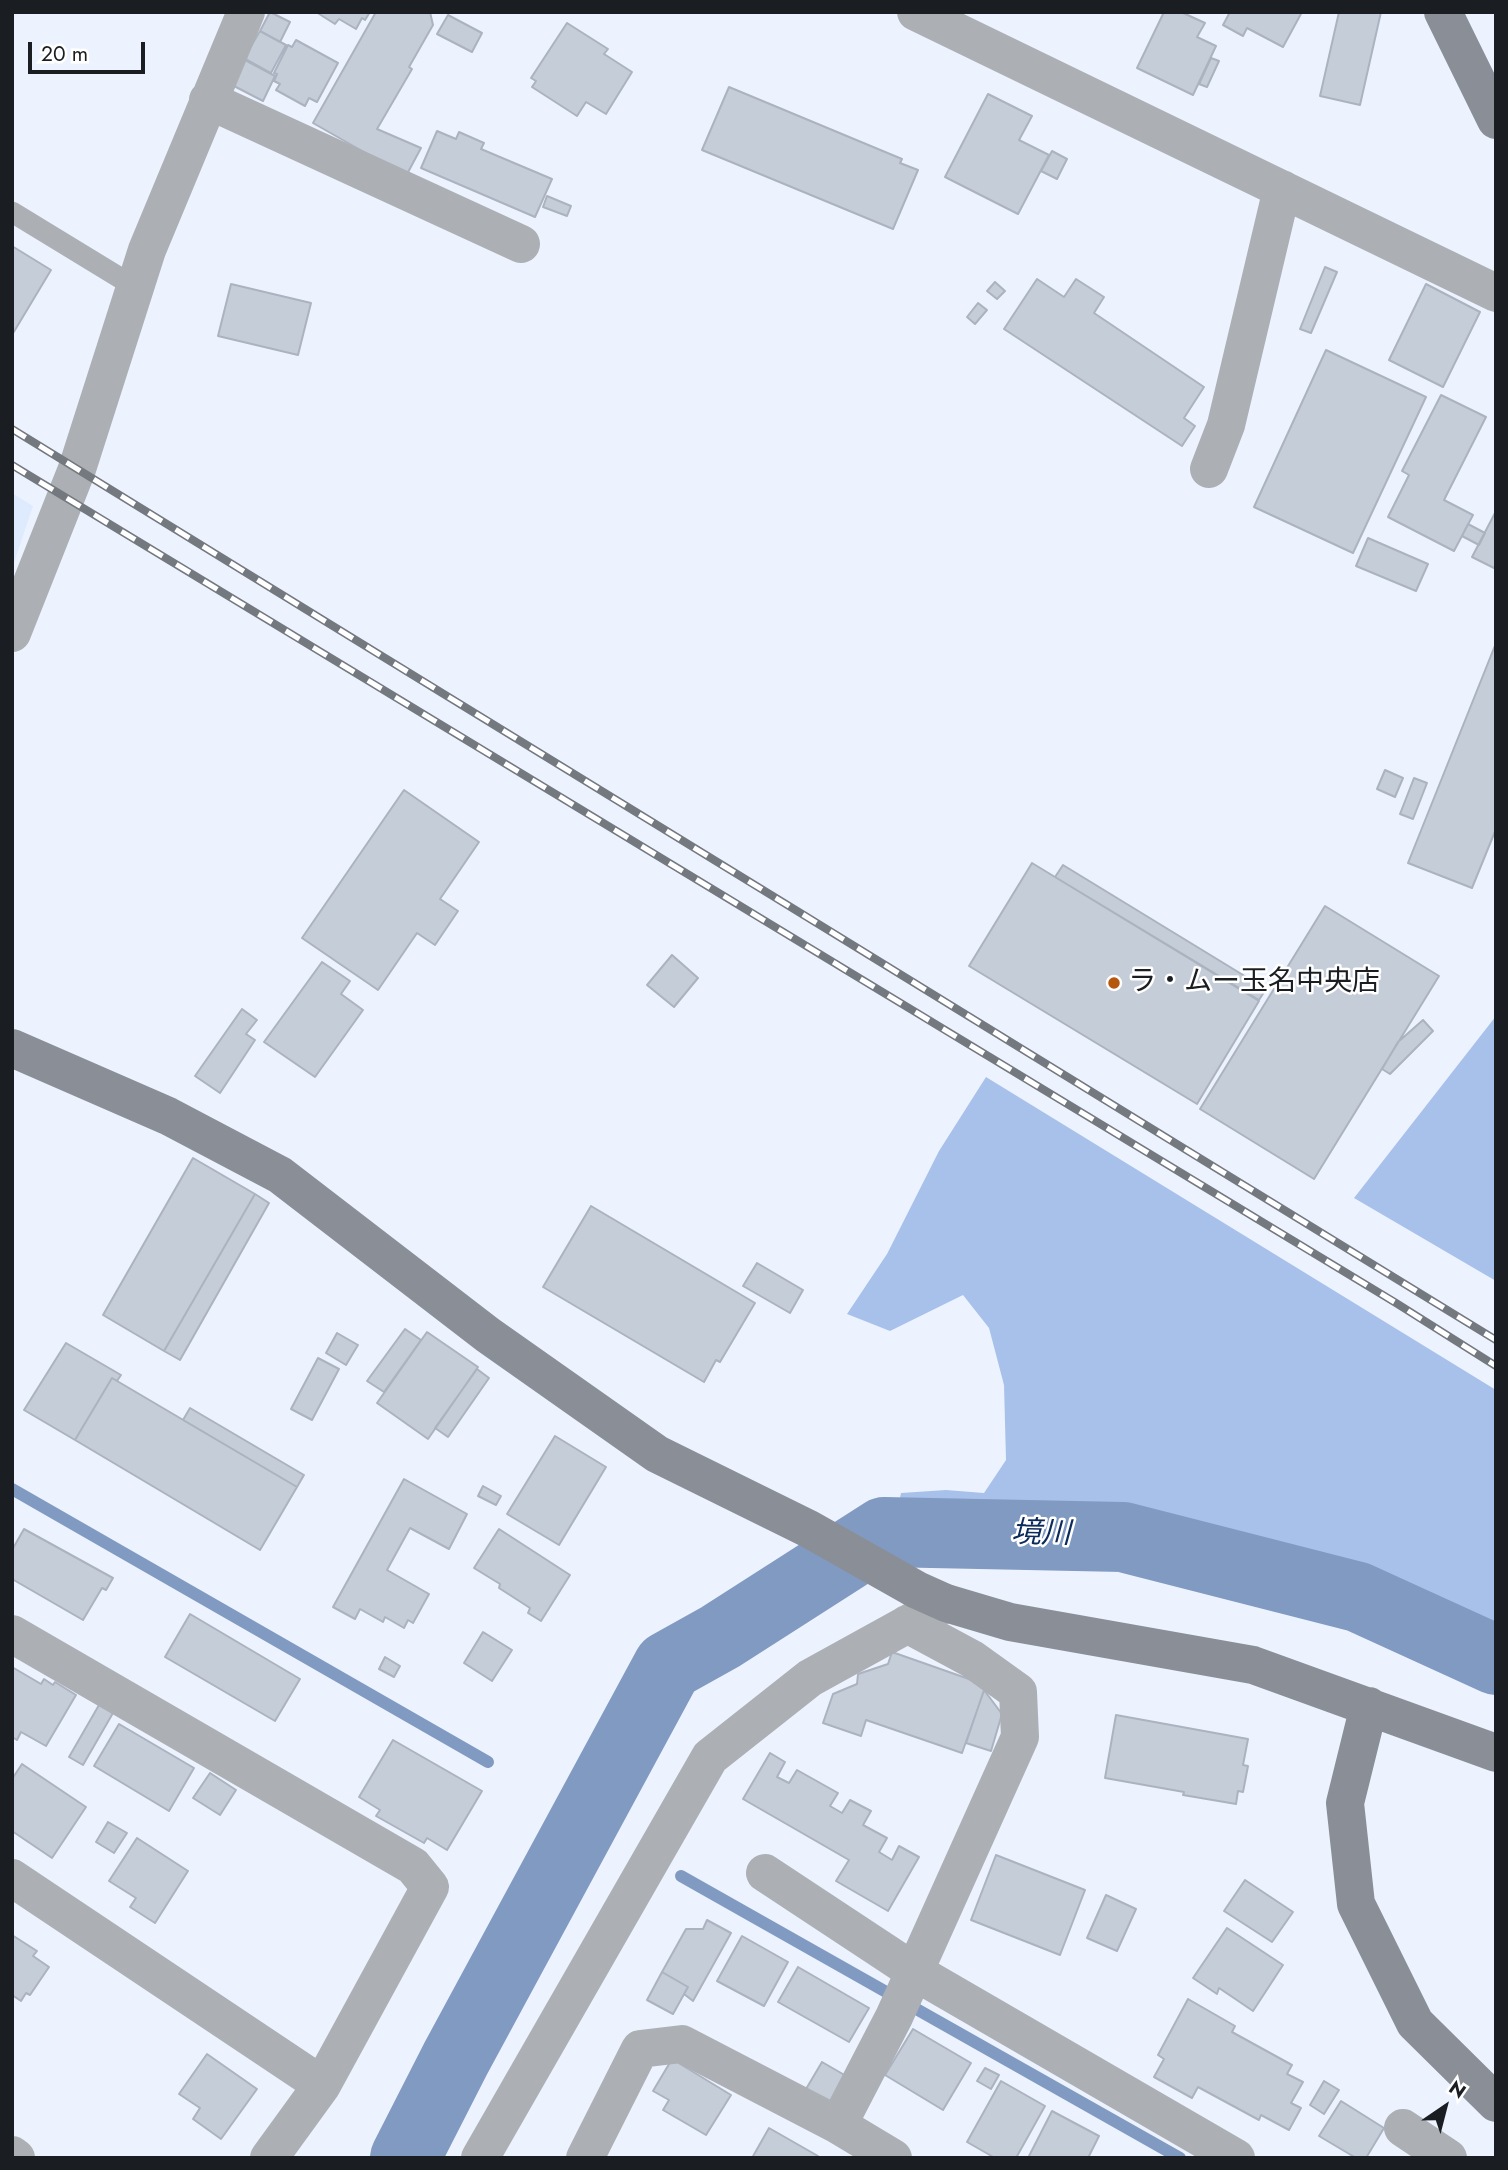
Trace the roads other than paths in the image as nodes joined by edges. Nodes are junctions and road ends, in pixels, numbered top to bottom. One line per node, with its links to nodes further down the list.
1 (246, 12): 4 (street)
2 (916, 12): 6 (street)
3 (1443, 12): 5 (street)
4 (208, 100): 8 (street); 9 (street)
5 (1496, 120)
6 (1282, 189): 10 (street); 11 (street)
7 (12, 212): 9 (lane)
8 (521, 244)
9 (135, 288): 12 (street)
10 (1496, 293)
11 (1209, 469)
12 (12, 633)
13 (12, 1048): 14 (street)
14 (924, 1606): 16 (street); 20 (street); 26 (street)
15 (12, 1634): 21 (street)
16 (1369, 1706): 17 (street); 22 (street)
17 (1496, 1753)
18 (765, 1873): 20 (street)
19 (12, 1878): 21 (street)
20 (905, 1992): 23 (street); 29 (street)
21 (323, 2085): 25 (street)
22 (1496, 2103)
23 (838, 2125): 27 (street); 28 (street)
24 (1403, 2128): 30 (street)
25 (269, 2158)
26 (480, 2158)
27 (585, 2158)
28 (893, 2158)
29 (1236, 2158)
30 (1448, 2158)

